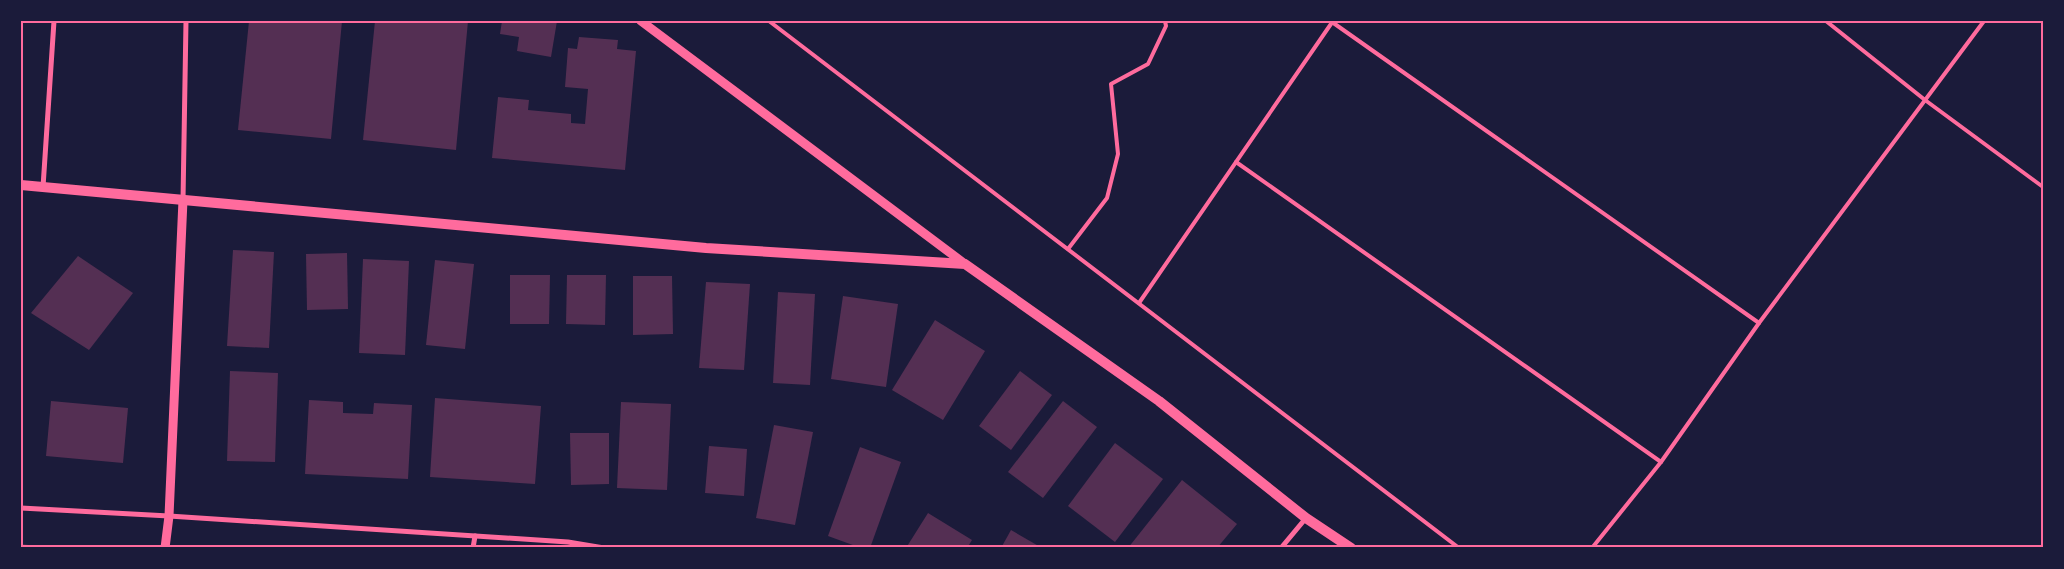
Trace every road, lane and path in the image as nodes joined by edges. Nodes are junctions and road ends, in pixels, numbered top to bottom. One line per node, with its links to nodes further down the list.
1 (54, 21): 12 (street)
2 (186, 21): 14 (street)
3 (641, 21): 16 (street)
4 (770, 21): 15 (lane)
5 (1165, 21): 15 (lane)
6 (1826, 21): 9 (lane)
7 (1984, 21): 9 (lane)
8 (1332, 22): 10 (lane); 18 (lane)
9 (1925, 100): 13 (lane); 18 (lane)
10 (1236, 162): 17 (lane); 19 (lane)
11 (21, 185): 12 (main road)
12 (43, 187): 14 (main road)
13 (2043, 187)
14 (183, 200): 16 (main road); 21 (street)
15 (1068, 249): 17 (lane)
16 (965, 264): 22 (main road)
17 (1139, 304): 29 (lane)
18 (1759, 323): 19 (lane)
19 (1661, 462): 30 (lane)
20 (21, 508): 21 (street)
21 (169, 516): 23 (street); 24 (street)
22 (1306, 518): 27 (street); 28 (main road)
23 (475, 536): 25 (street); 26 (street)
24 (166, 548)
25 (473, 548)
26 (604, 548)
27 (1281, 548)
28 (1351, 548)
29 (1460, 548)
30 (1592, 548)

